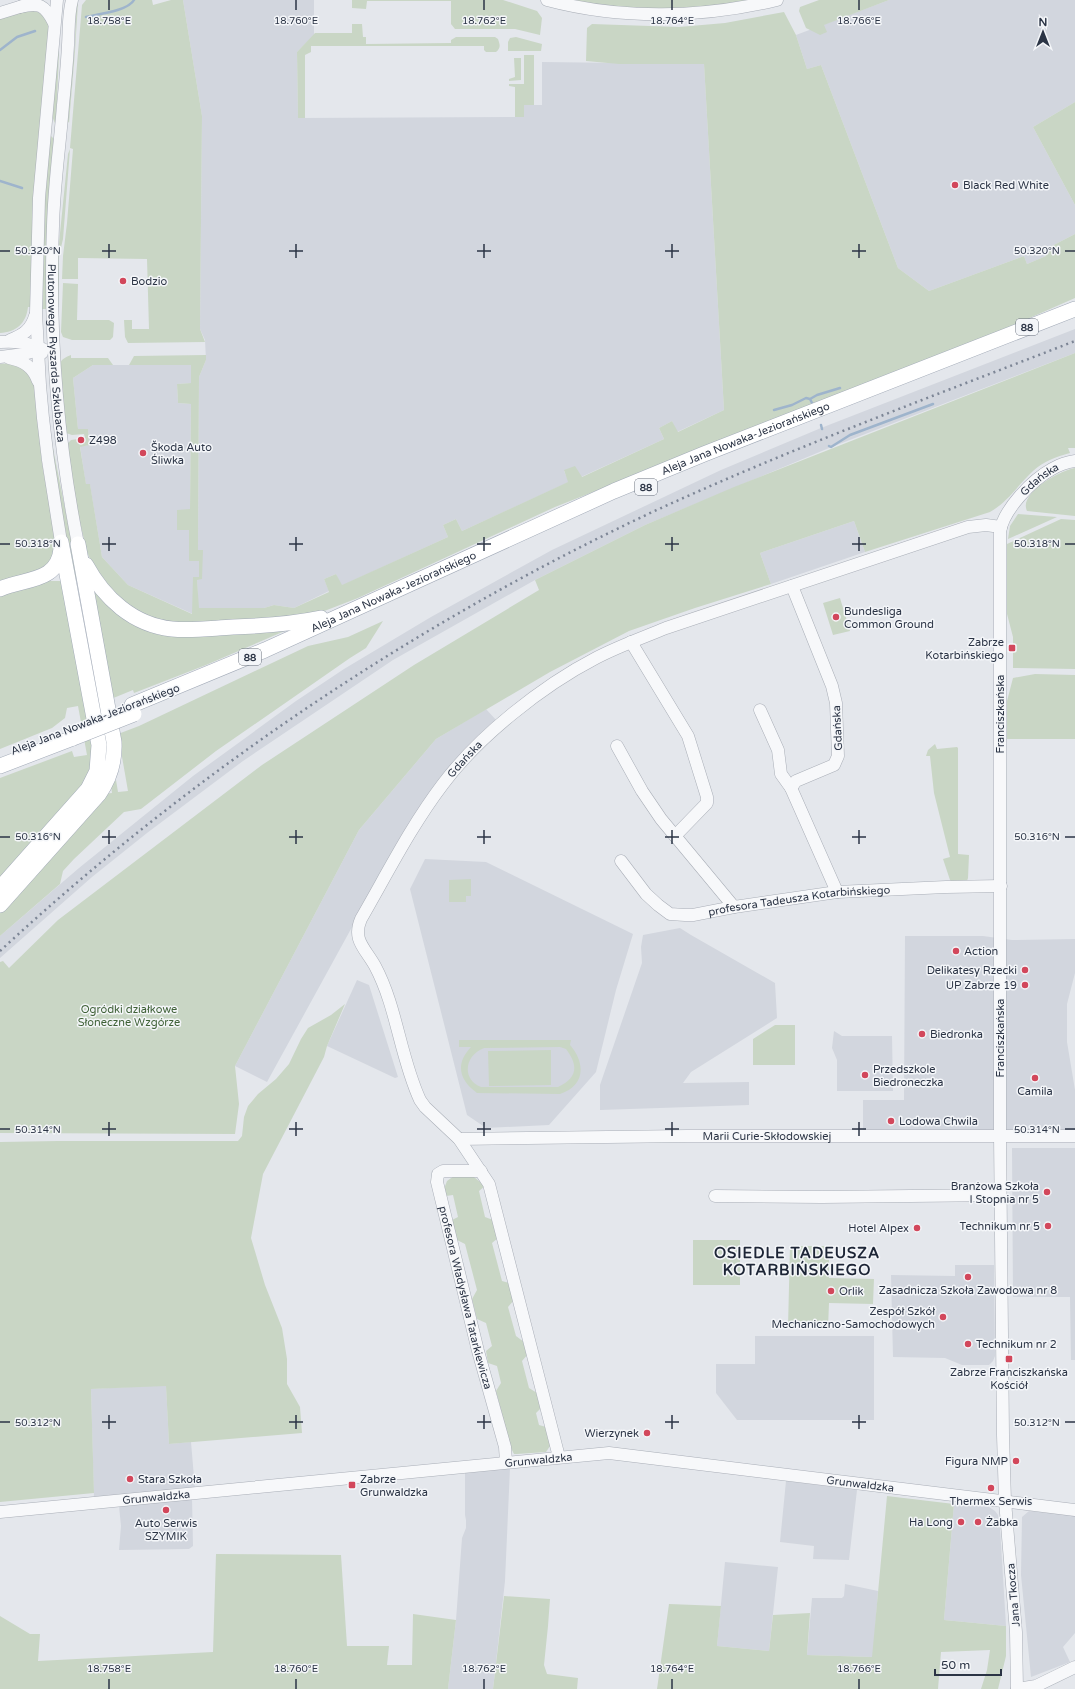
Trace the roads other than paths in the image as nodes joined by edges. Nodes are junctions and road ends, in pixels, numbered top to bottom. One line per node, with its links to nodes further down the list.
1 (40, 0): 7 (street)
2 (57, 0): 10 (street, Plutonowego Ryszarda Szkubacza)
3 (65, 0): 9 (street, Plutonowego Ryszarda Szkubacza)
4 (72, 0): 9 (street, Plutonowego Ryszarda Szkubacza)
5 (547, 0): 6 (street)
6 (777, 0)
7 (20, 6): 8 (street); 10 (street)
8 (0, 13)
9 (69, 18): 16 (street, Plutonowego Ryszarda Szkubacza)
10 (54, 22): 12 (street, Plutonowego Ryszarda Szkubacza)
11 (1075, 309): 29 (main road, Aleja Jana Nowaka-Jeziorańskiego / 88)
12 (36, 313): 14 (street); 15 (street, Plutonowego Ryszarda Szkubacza)
13 (1075, 318): 31 (main road, Aleja Jana Nowaka-Jeziorańskiego / 88)
14 (3, 342): 15 (street)
15 (38, 349): 16 (street); 17 (street); 18 (street, Plutonowego Ryszarda Szkubacza); 20 (street)
16 (54, 349): 20 (street, Plutonowego Ryszarda Szkubacza)
17 (1, 357): 18 (street)
18 (40, 385): 22 (street, Plutonowego Ryszarda Szkubacza)
19 (1075, 461): 21 (street, Gdańska)
20 (70, 507): 23 (street, Plutonowego Ryszarda Szkubacza)
21 (1001, 527): 26 (street, Gdańska); 40 (street, Franciszkańska)
22 (61, 542): 24 (main road); 25 (main road)
23 (78, 544): 28 (main road); 29 (main road)
24 (43, 577): 25 (main road); 27 (main road)
25 (69, 582): 28 (main road); 41 (main road)
26 (792, 586): 30 (street, Gdańska); 37 (street, Gdańska)
27 (0, 588)
28 (89, 604): 43 (main road)
29 (366, 604): 31 (main road, Aleja Jana Nowaka-Jeziorańskiego / 88)
30 (631, 642): 38 (street); 47 (street, Gdańska)
31 (133, 710): 33 (main road, Aleja Jana Nowaka-Jeziorańskiego / 88)
32 (760, 710): 37 (street)
33 (72, 734): 35 (main road, Aleja Jana Nowaka-Jeziorańskiego / 88); 36 (main road, Aleja Jana Nowaka-Jeziorańskiego / 88)
34 (617, 746): 38 (street)
35 (0, 757)
36 (0, 766)
37 (791, 788): 42 (street)
38 (675, 836): 44 (street)
39 (621, 862): 44 (street, profesora Tadeusza Kotarbińskiego)
40 (1000, 886): 42 (street, profesora Tadeusza Kotarbińskiego); 45 (street, Franciszkańska)
41 (0, 888)
42 (838, 892): 44 (street, profesora Tadeusza Kotarbińskiego)
43 (0, 905)
44 (734, 907)
45 (1000, 1135): 46 (street, Marii Curie-Skłodowskiej); 47 (street, Marii Curie-Skłodowskiej); 49 (street, Franciszkańska)
46 (1075, 1136)
47 (459, 1139): 48 (street)
48 (481, 1171): 51 (street); 52 (street, profesora Władysława Tatarkiewicza)
49 (1000, 1195): 50 (street); 53 (street, Franciszkańska)
50 (715, 1196)
51 (559, 1457): 52 (street, Grunwaldzka); 53 (street, Grunwaldzka)
52 (506, 1462): 55 (street, Grunwaldzka)
53 (1005, 1501): 54 (street, Grunwaldzka); 57 (street, Jana Tkocza)
54 (1075, 1510)
55 (0, 1512)
56 (1075, 1667): 57 (street)
57 (1017, 1689)

